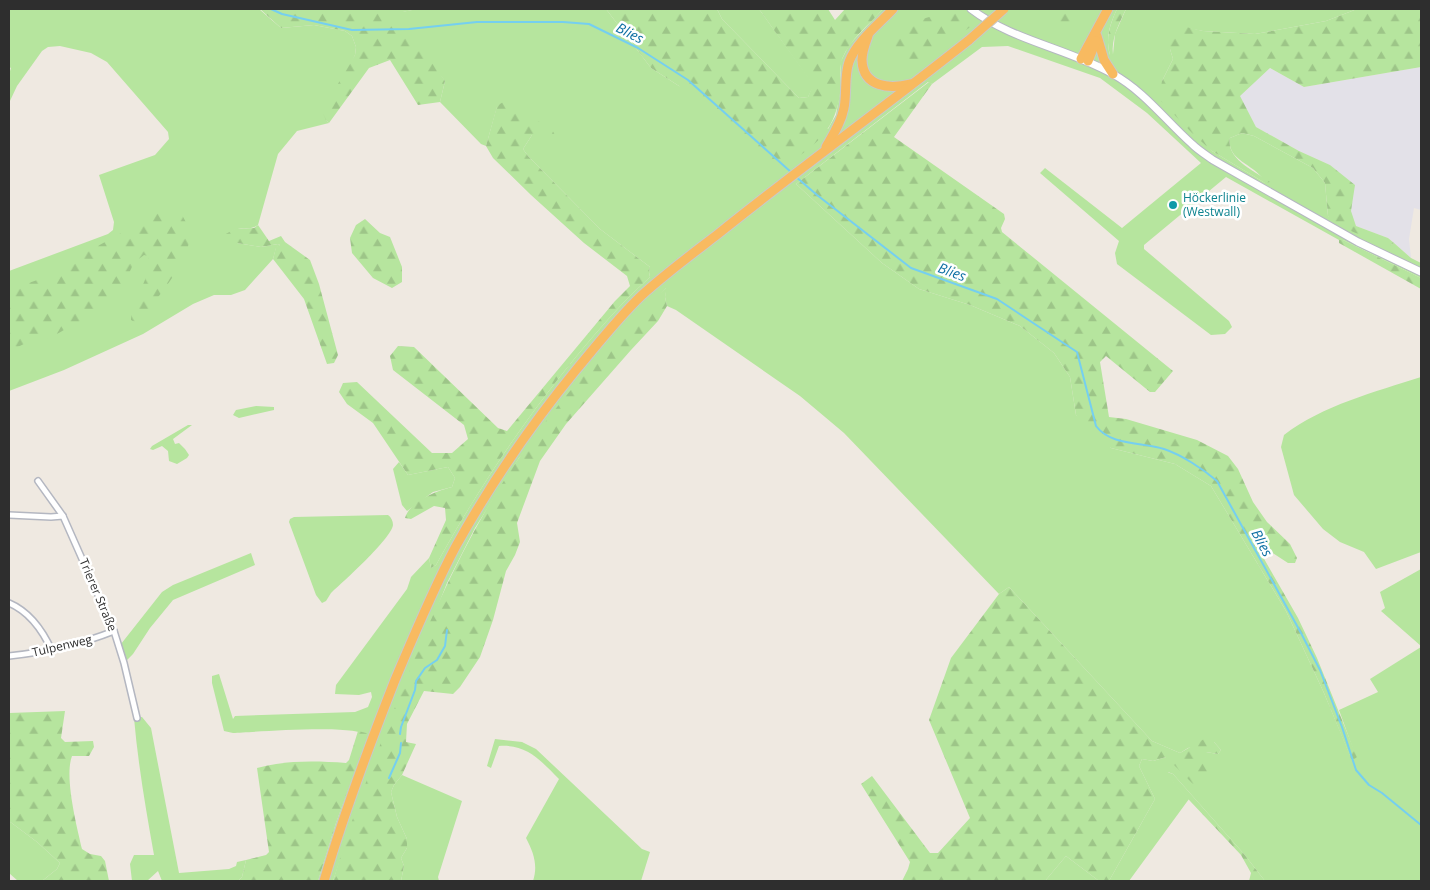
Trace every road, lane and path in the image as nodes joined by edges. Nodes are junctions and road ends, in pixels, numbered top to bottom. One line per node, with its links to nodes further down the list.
1 (893, 9): 6 (highway)
2 (971, 9): 7 (main road)
3 (1004, 9): 9 (highway, bridge)
4 (1108, 9): 5 (highway)
5 (1098, 33): 7 (highway); 8 (highway)
6 (868, 36): 9 (highway); 10 (highway)
7 (1084, 60): 8 (main road)
8 (1113, 74): 11 (main road)
9 (916, 82): 10 (highway)
10 (823, 151): 20 (highway)
11 (1421, 272)
12 (38, 481): 14 (street, Trierer Straße)
13 (9, 515): 14 (street)
14 (63, 516): 16 (street, Trierer Straße)
15 (9, 603): 17 (street)
16 (114, 632): 17 (street, Tulpenweg); 19 (street, Trierer Straße)
17 (52, 651): 18 (street, Tulpenweg)
18 (9, 656)
19 (137, 718)
20 (324, 881)

